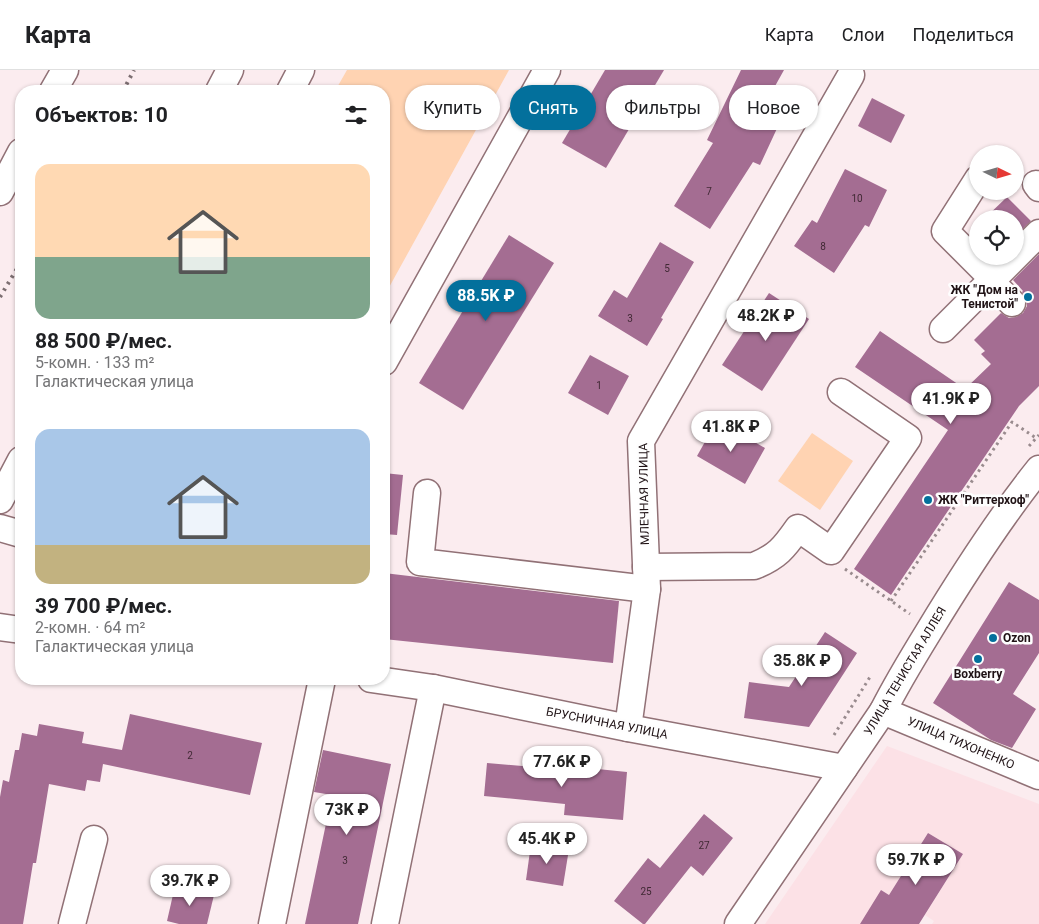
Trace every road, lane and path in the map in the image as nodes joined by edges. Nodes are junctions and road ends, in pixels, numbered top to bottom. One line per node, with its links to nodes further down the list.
1 (65, 70): 6 (street)
2 (230, 70): 7 (street)
3 (302, 70): 8 (street)
4 (547, 70): 16 (street)
5 (851, 75): 26 (street, МЛЕЧНАЯ УЛИЦА)
6 (57, 85)
7 (222, 85)
8 (293, 85)
9 (15, 163): 10 (street)
10 (0, 192)
11 (969, 192): 13 (street)
12 (1039, 233): 13 (street)
13 (992, 280): 14 (street); 15 (street)
14 (1012, 302)
15 (943, 329)
16 (390, 348)
17 (841, 392): 25 (street)
18 (1036, 438): 27 (path)
19 (1039, 469): 34 (street, УЛИЦА ТЕНИСТАЯ АЛЛЕЯ)
20 (15, 471): 22 (street)
21 (427, 493): 26 (street)
22 (0, 500)
23 (0, 528): 24 (street)
24 (15, 532)
25 (831, 551): 26 (street); 27 (path)
26 (646, 578): 35 (street, МЛЕЧНАЯ УЛИЦА)
27 (891, 601): 28 (path)
28 (910, 614)
29 (0, 627): 30 (street)
30 (15, 629)
31 (390, 682): 33 (street, БРУСНИЧНАЯ УЛИЦА)
32 (321, 685): 40 (street)
33 (433, 688): 35 (street, БРУСНИЧНАЯ УЛИЦА); 41 (street)
34 (883, 711): 36 (street, УЛИЦА ТИХОНЕНКО); 37 (street, УЛИЦА ТЕНИСТАЯ АЛЛЕЯ)
35 (628, 728): 37 (street, БРУСНИЧНАЯ УЛИЦА)
36 (1034, 766)
37 (844, 768): 42 (street, УЛИЦА ТЕНИСТАЯ АЛЛЕЯ)
38 (94, 839): 39 (street)
39 (72, 924)
40 (272, 924)
41 (385, 924)
42 (738, 924)

